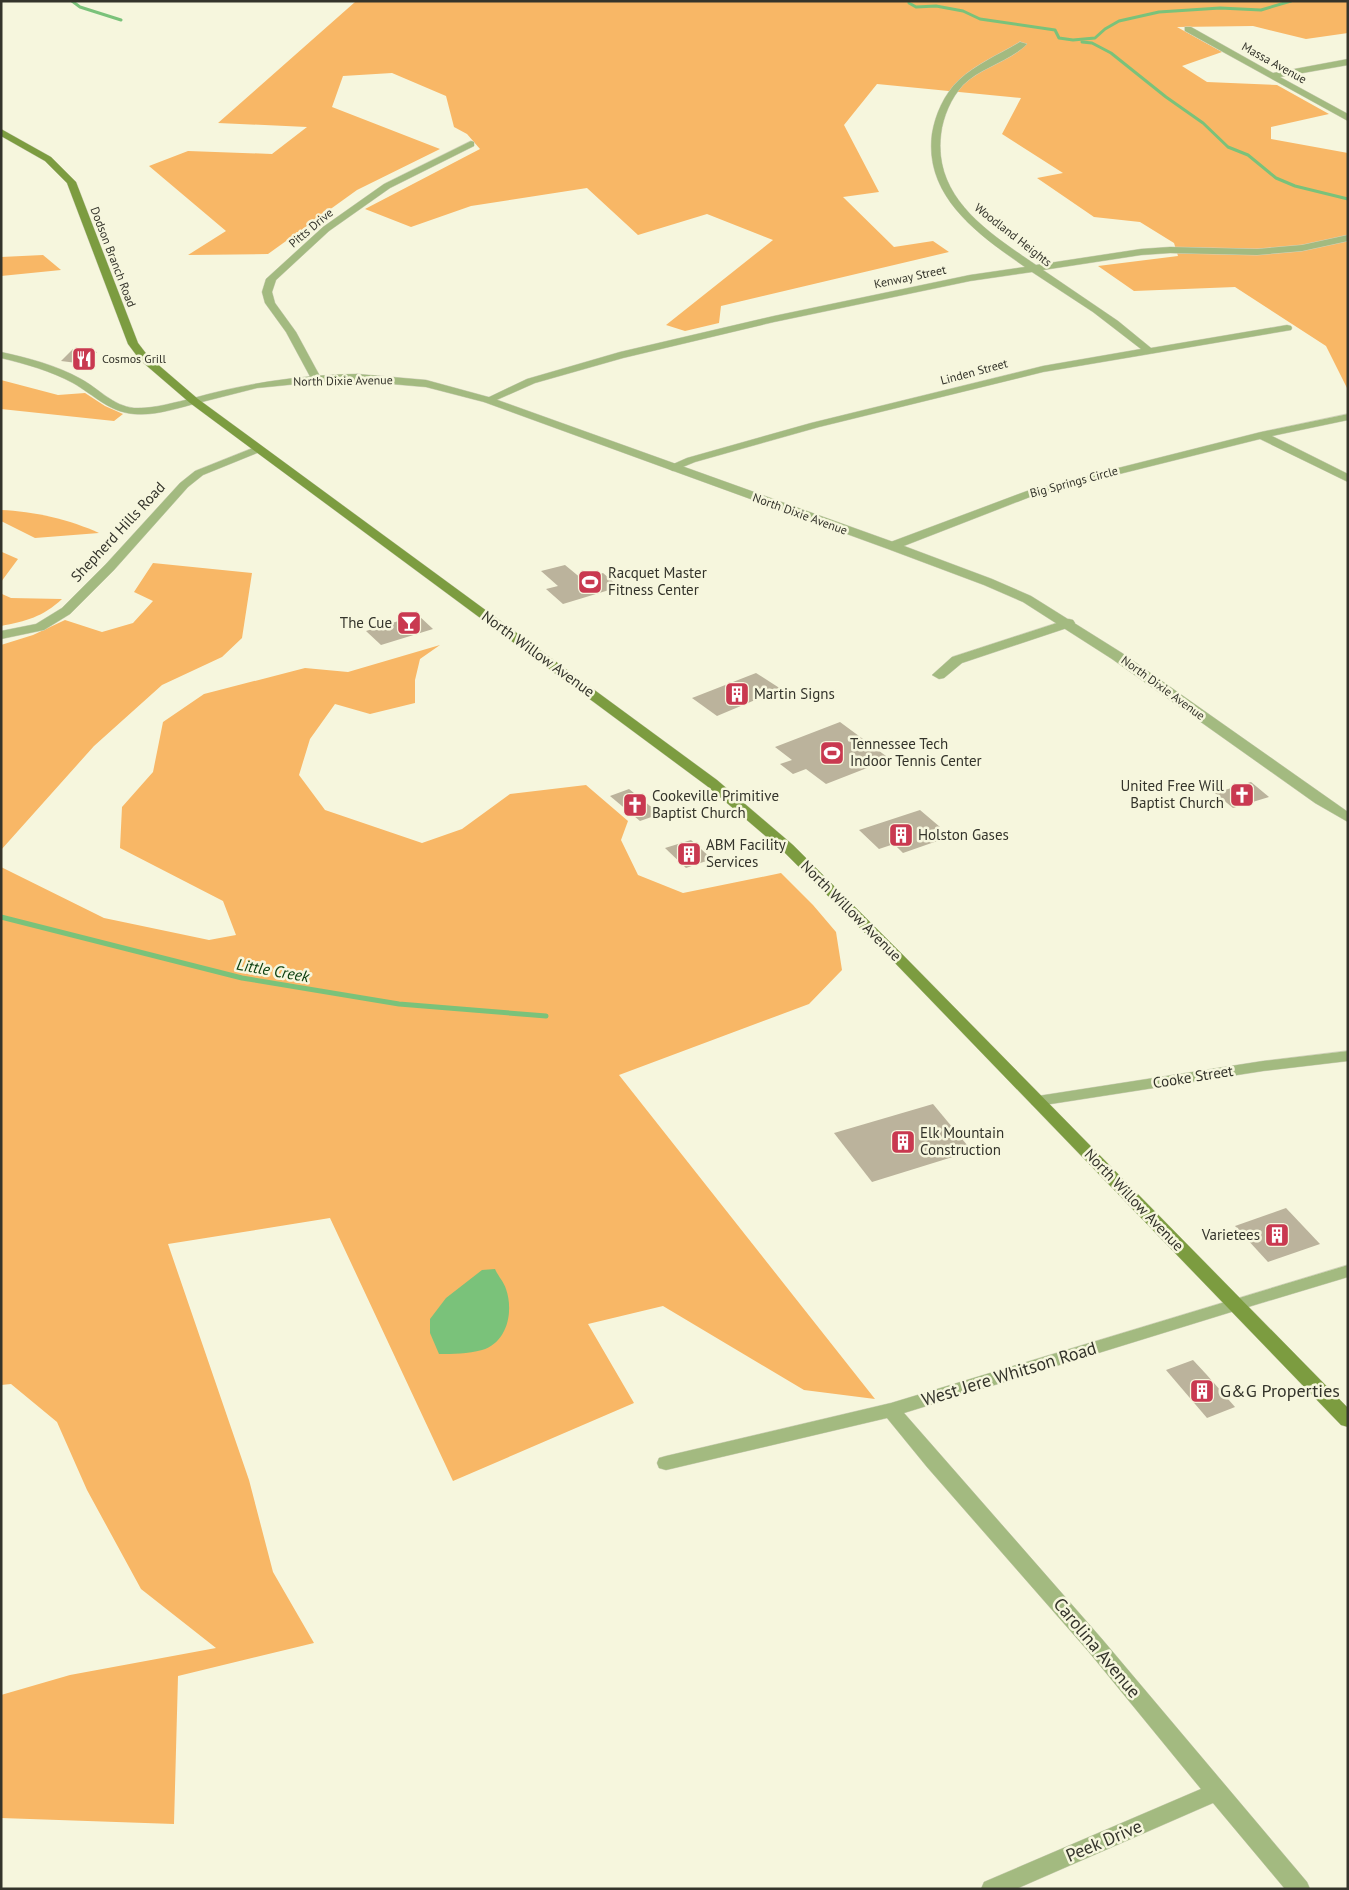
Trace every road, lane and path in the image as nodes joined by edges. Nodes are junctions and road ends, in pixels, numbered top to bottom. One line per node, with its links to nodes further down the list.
1 (1188, 29): 4 (street, Massa Avenue)
2 (1022, 44): 9 (street, Woodland Heights)
3 (1348, 62): 4 (street)
4 (1272, 76): 5 (street, Massa Avenue)
5 (1348, 118)
6 (1, 132): 15 (main road, Dodson Branch Road)
7 (471, 144): 13 (street, Pitts Drive)
8 (1348, 238): 9 (street, Kenway Street)
9 (1032, 268): 11 (street, Woodland Heights); 14 (street, Kenway Street)
10 (1287, 328): 11 (street, Linden Street)
11 (1149, 351): 19 (street, Linden Street)
12 (1, 355): 15 (street, North Dixie Avenue)
13 (317, 380): 14 (street, North Dixie Avenue); 15 (street, North Dixie Avenue)
14 (488, 400): 19 (street, North Dixie Avenue)
15 (194, 401): 18 (main road, North Willow Avenue)
16 (1348, 417): 17 (street, Big Springs Circle)
17 (1260, 436): 20 (street); 21 (street, Big Springs Circle)
18 (258, 449): 23 (street, Shepherd Hills Road); 27 (main road, North Willow Avenue)
19 (673, 468): 21 (street, North Dixie Avenue)
20 (1348, 479)
21 (892, 546): 22 (street, North Dixie Avenue)
22 (1069, 624): 24 (street); 25 (street, North Dixie Avenue)
23 (1, 635)
24 (939, 676)
25 (1348, 818)
26 (1348, 1056): 27 (street, Cooke Street)
27 (1038, 1101): 29 (main road, North Willow Avenue)
28 (1348, 1271): 29 (street, West Jere Whitson Road)
29 (1234, 1305): 30 (street, West Jere Whitson Road); 31 (main road, North Willow Avenue)
30 (892, 1410): 32 (street, West Jere Whitson Road); 33 (street, Carolina Avenue)
31 (1348, 1420)
32 (666, 1463)
33 (1216, 1792): 34 (street, Peek Drive); 35 (street, Carolina Avenue)
34 (992, 1889)
35 (1299, 1889)

